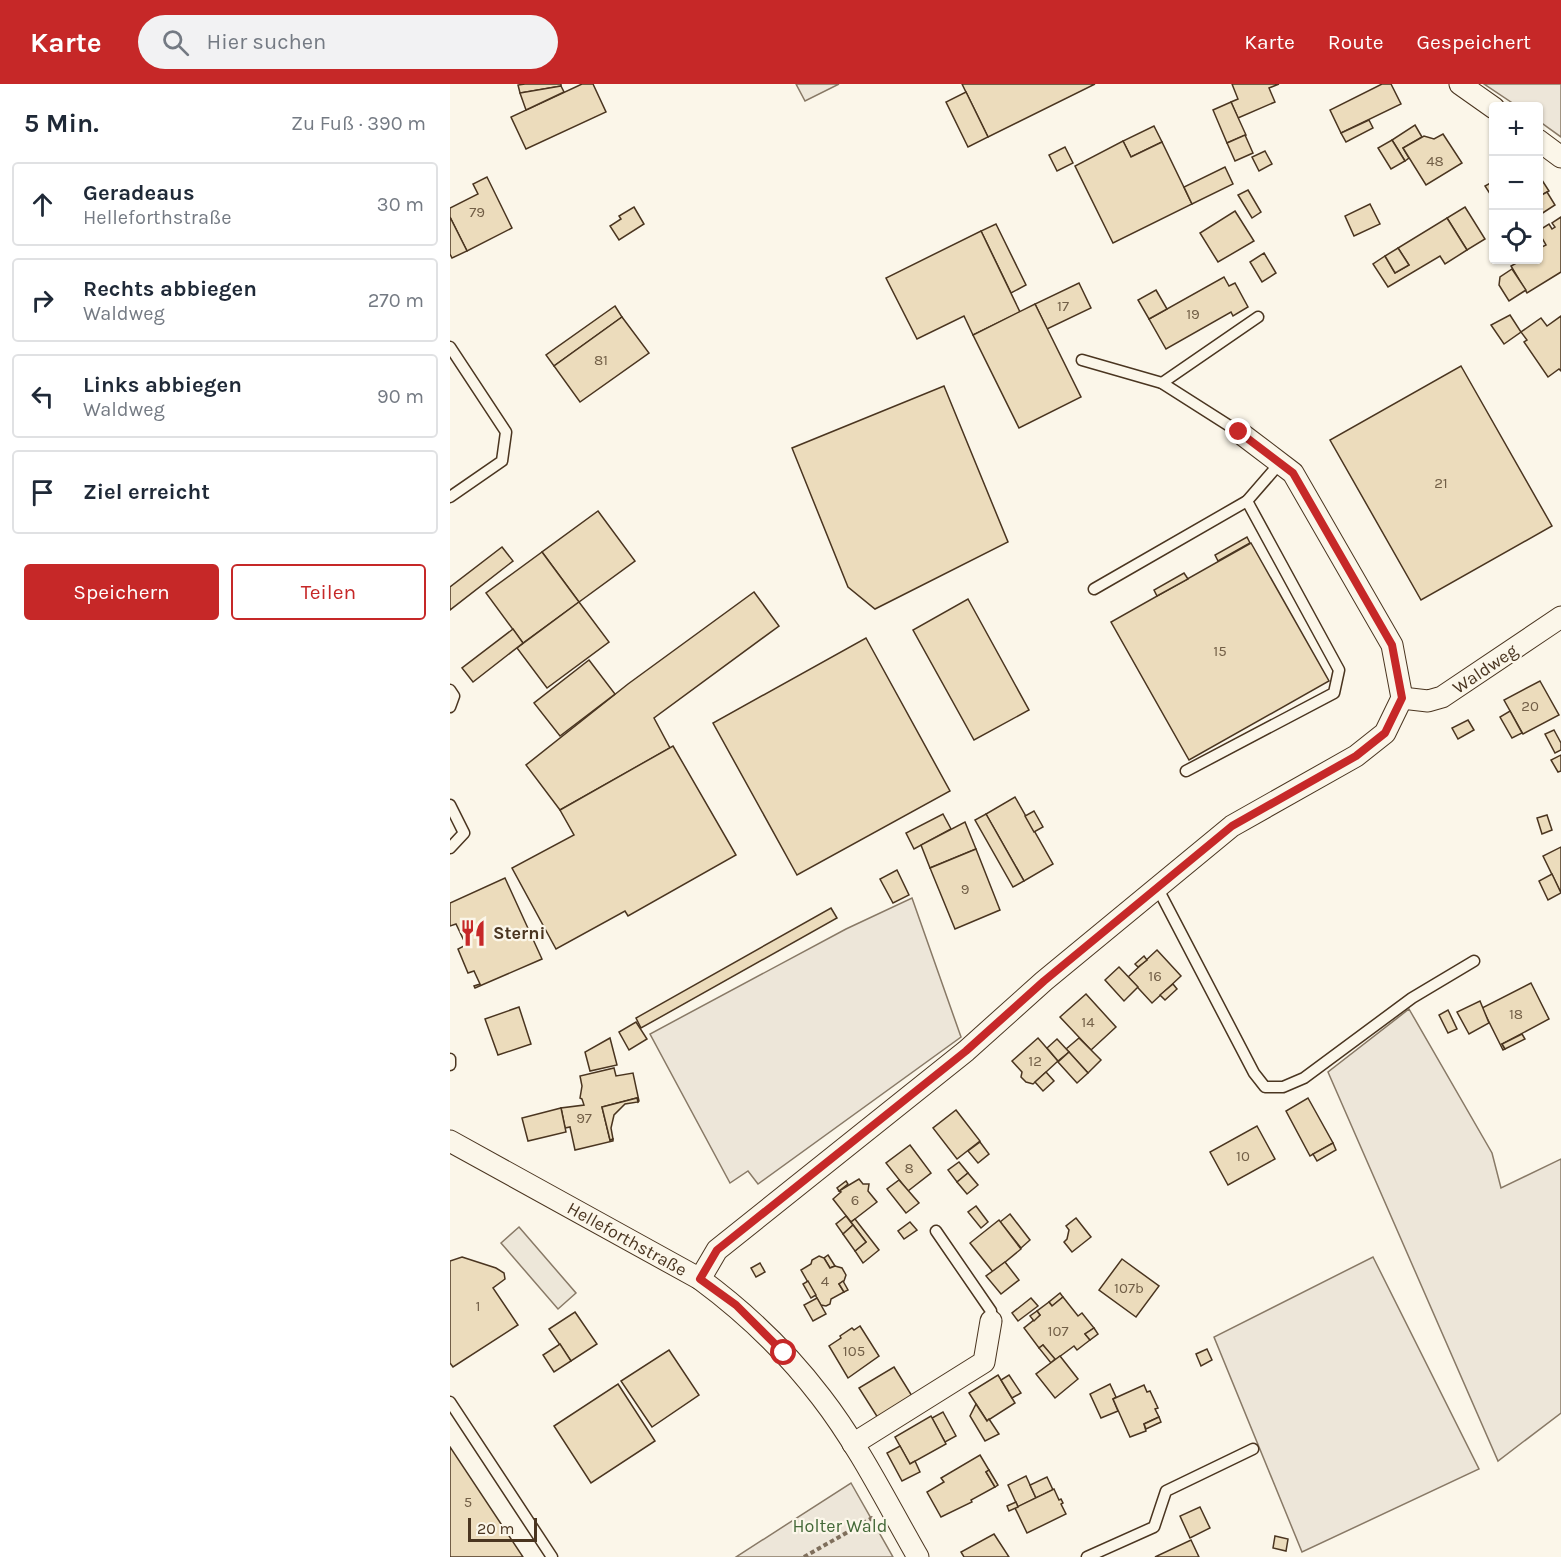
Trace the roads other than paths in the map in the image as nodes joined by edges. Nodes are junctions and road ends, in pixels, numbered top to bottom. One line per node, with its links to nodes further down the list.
1 (1460, 84): 2 (street)
2 (1489, 104)
3 (1543, 143): 4 (street)
4 (1561, 156)
5 (1258, 317): 8 (lane)
6 (450, 347): 11 (lane)
7 (1082, 360): 8 (lane)
8 (1162, 383): 9 (lane)
9 (1239, 432): 10 (street)
10 (1280, 463): 12 (lane); 16 (street)
11 (450, 498)
12 (1247, 501): 13 (lane); 18 (lane)
13 (1094, 589)
14 (1561, 617): 16 (street, Waldweg)
15 (450, 690): 17 (lane)
16 (1402, 698): 21 (street)
17 (450, 707)
18 (1186, 771)
19 (450, 805): 20 (lane)
20 (450, 848)
21 (1156, 887): 22 (lane); 27 (street)
22 (1474, 961)
23 (450, 1059): 24 (lane)
24 (450, 1065)
25 (450, 1141): 27 (street, Helleforthstraße)
26 (936, 1231): 28 (lane)
27 (700, 1279): 30 (street, Helleforthstraße)
28 (991, 1321): 30 (street)
29 (450, 1402): 32 (lane)
30 (853, 1444): 33 (street, Helleforthstraße)
31 (1253, 1449): 34 (lane)
32 (552, 1557)
33 (918, 1557)
34 (1087, 1557)

